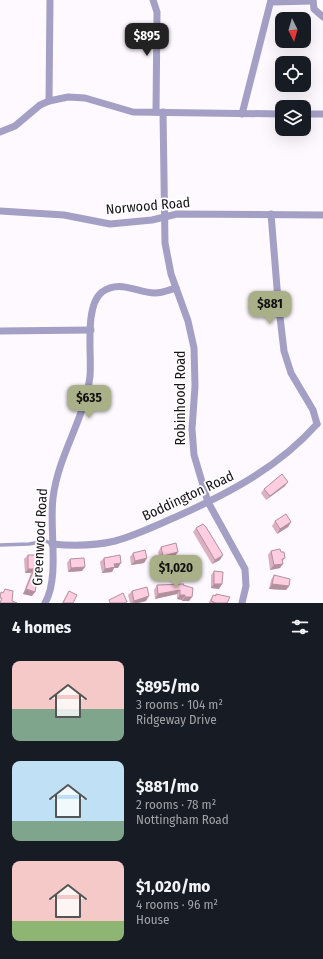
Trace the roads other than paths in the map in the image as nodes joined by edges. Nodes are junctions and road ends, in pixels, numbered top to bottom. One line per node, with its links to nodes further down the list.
1 (50, 0): 6 (street)
2 (153, 0): 7 (street, Robinhood Road)
3 (271, 1): 4 (street); 8 (street)
4 (313, 1): 5 (street)
5 (323, 17)
6 (49, 101): 7 (street); 12 (street)
7 (159, 112): 8 (street); 16 (street, Robinhood Road)
8 (242, 114): 9 (street)
9 (275, 114)
10 (311, 114): 11 (street)
11 (323, 114)
12 (0, 132)
13 (0, 211): 16 (street, Norwood Road)
14 (272, 214): 15 (street, Norwood Road); 16 (street, Norwood Road); 20 (street)
15 (323, 215)
16 (164, 216): 17 (street, Robinhood Road)
17 (176, 288): 18 (street, Greenwood Road); 21 (street, Robinhood Road)
18 (91, 330): 19 (street); 22 (street, Greenwood Road)
19 (0, 331)
20 (320, 425): 21 (street, Boddington Road)
21 (208, 502): 22 (street, Boddington Road); 25 (street, Robinhood Road)
22 (52, 544): 23 (lane); 24 (street, Greenwood Road)
23 (0, 545)
24 (45, 603)
25 (242, 603)

